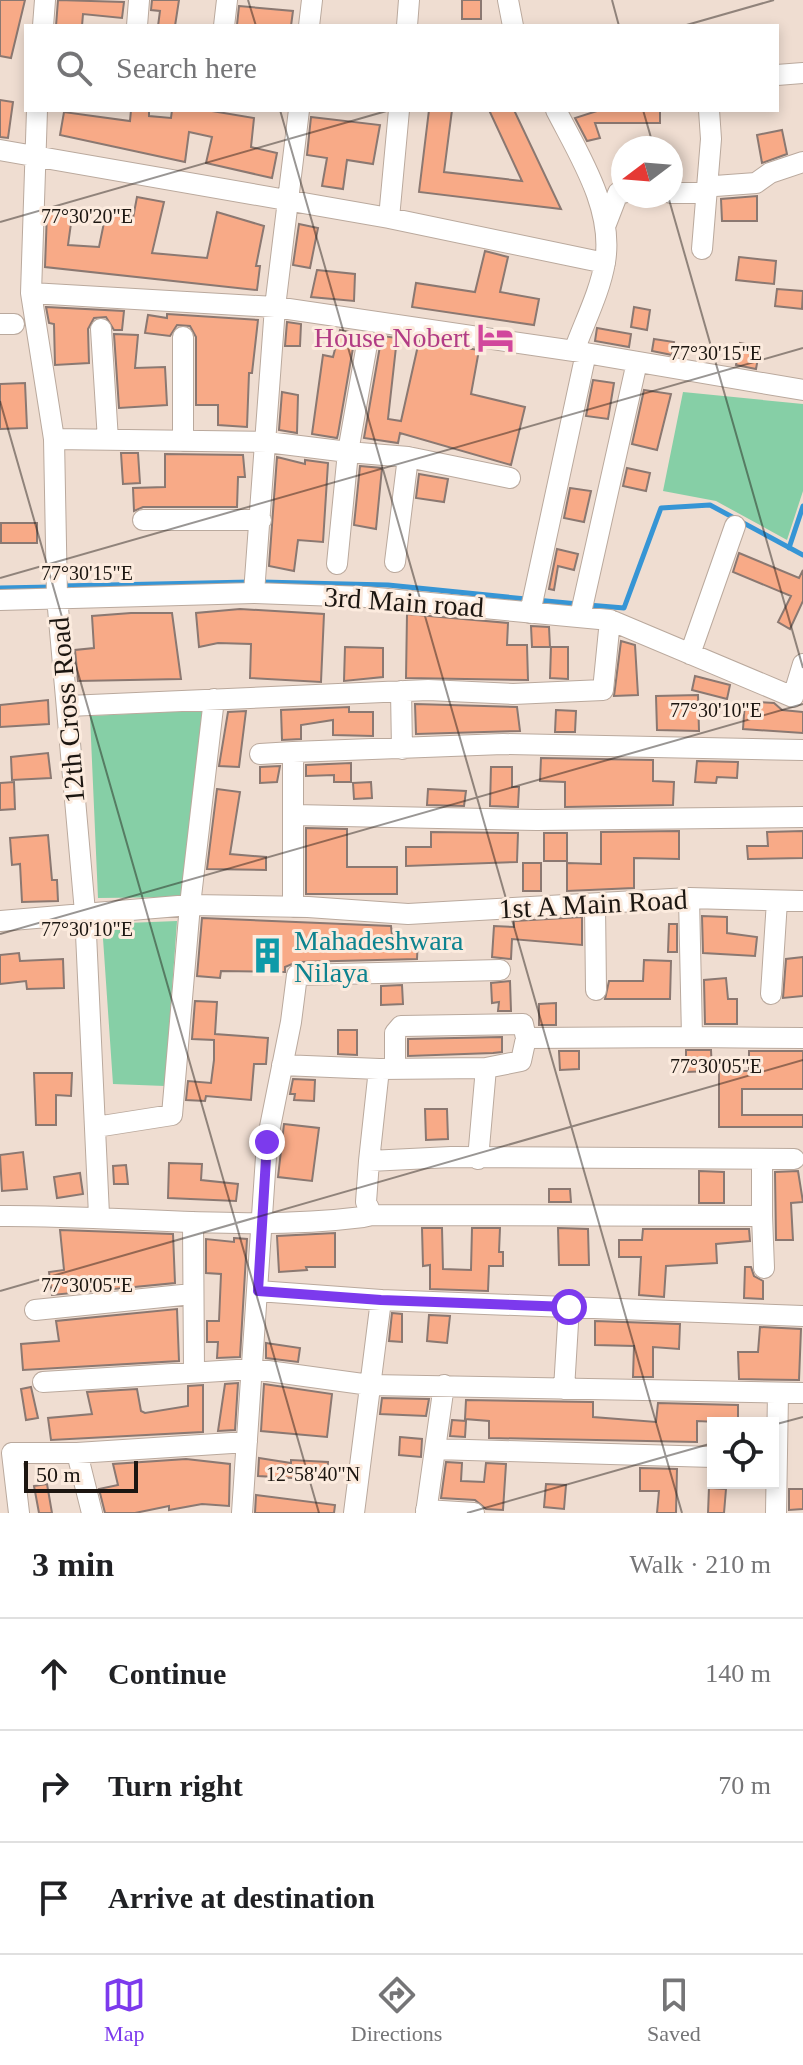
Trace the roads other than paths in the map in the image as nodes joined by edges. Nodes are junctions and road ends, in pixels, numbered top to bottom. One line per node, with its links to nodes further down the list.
1 (45, 0): 7 (street)
2 (139, 0): 8 (street)
3 (227, 0): 9 (street)
4 (312, 0): 10 (street)
5 (409, 0): 11 (street)
6 (508, 0): 12 (street)
7 (43, 24)
8 (137, 24)
9 (224, 24)
10 (309, 24)
11 (407, 24)
12 (513, 24)
13 (803, 73): 14 (street)
14 (779, 75)
15 (37, 112): 21 (street, 12th Cross Road)
16 (298, 112): 25 (street)
17 (399, 112): 27 (street)
18 (557, 112): 28 (street)
19 (709, 112): 23 (street)
20 (0, 150): 21 (street)
21 (33, 154): 25 (street); 31 (street, 12th Cross Road)
22 (803, 162): 23 (street)
23 (707, 190): 24 (street); 29 (street)
24 (683, 193)
25 (288, 199): 27 (street); 32 (street)
26 (612, 208): 28 (street)
27 (389, 218): 30 (street)
28 (606, 224): 30 (street)
29 (702, 249)
30 (605, 263): 36 (street)
31 (31, 293): 32 (street); 39 (street, 12th Cross Road)
32 (275, 307): 36 (street); 42 (street)
33 (101, 329): 40 (street)
34 (183, 337): 41 (street)
35 (367, 344): 43 (street)
36 (580, 352): 37 (street); 54 (street)
37 (637, 362): 38 (street); 55 (street)
38 (803, 390)
39 (54, 439): 40 (street); 52 (street, 12th Cross Road)
40 (108, 440): 41 (street)
41 (183, 441): 42 (street)
42 (267, 442): 43 (street); 47 (street)
43 (348, 452): 44 (street); 50 (street)
44 (408, 457): 45 (street); 49 (street)
45 (510, 478)
46 (143, 520): 47 (street)
47 (261, 520): 51 (street)
48 (735, 526): 57 (street)
49 (395, 562)
50 (337, 564)
51 (255, 586): 52 (street, 3rd Main road); 54 (street, 3rd Main road)
52 (57, 597): 53 (street, 3rd Main road); 61 (street, 12th Cross Road)
53 (0, 600)
54 (530, 613): 55 (street, 3rd Main road)
55 (580, 617): 56 (street, 3rd Main road)
56 (610, 620): 57 (street, 3rd Main road); 59 (street)
57 (690, 654): 58 (street, 3rd Main road)
58 (803, 664)
59 (401, 691): 60 (street); 62 (street)
60 (214, 699): 61 (street); 71 (street)
61 (68, 706): 74 (street, 12th Cross Road)
62 (402, 749): 63 (street); 64 (street)
63 (803, 750)
64 (293, 752): 65 (street); 66 (street)
65 (260, 754)
66 (294, 815): 67 (street); 73 (street)
67 (803, 817)
68 (689, 898): 69 (street, 1st A Main Road); 72 (street, 1st A Main Road); 79 (street)
69 (777, 901): 70 (street, 1st A Main Road); 78 (street)
70 (803, 901)
71 (190, 905): 73 (street, 1st A Main Road); 74 (street, 1st A Main Road); 85 (street)
72 (595, 905): 73 (street, 1st A Main Road); 77 (street)
73 (293, 907)
74 (85, 912): 75 (street, 1st A Main Road); 85 (street, 12th Cross Road)
75 (0, 921)
76 (500, 970): 82 (street)
77 (596, 990)
78 (771, 994)
79 (692, 1037): 80 (street); 81 (street)
80 (526, 1038): 83 (street); 84 (street)
81 (803, 1038)
82 (282, 1065): 84 (street); 95 (street)
83 (486, 1068): 84 (street); 86 (street)
84 (387, 1069): 89 (street)
85 (96, 1127): 90 (street, 12th Cross Road)
86 (478, 1159): 87 (street); 89 (street)
87 (762, 1159): 88 (street); 93 (street)
88 (794, 1159)
89 (369, 1161): 91 (street)
90 (99, 1215): 92 (street); 94 (street)
91 (372, 1215): 93 (street); 95 (street)
92 (0, 1216)
93 (762, 1216): 96 (street)
94 (193, 1222): 95 (street); 98 (street)
95 (263, 1225): 97 (street)
96 (764, 1268)
97 (258, 1291): 99 (street); 103 (street)
98 (192, 1294): 101 (street); 104 (street)
99 (381, 1300): 100 (street); 106 (street)
100 (569, 1307): 102 (street); 108 (street)
101 (35, 1310)
102 (803, 1316)
103 (253, 1369): 104 (street); 106 (street); 112 (street)
104 (194, 1371): 105 (street)
105 (43, 1382)
106 (370, 1385): 107 (street); 121 (street)
107 (444, 1385): 108 (street); 113 (street)
108 (564, 1389): 109 (street)
109 (778, 1393): 110 (street); 111 (street)
110 (803, 1393)
111 (777, 1417)
112 (247, 1442): 114 (street); 120 (street)
113 (435, 1449): 115 (street); 117 (street)
114 (77, 1453): 118 (street); 119 (street)
115 (707, 1457)
116 (775, 1489): 123 (street)
117 (426, 1511): 122 (street)
118 (19, 1513)
119 (92, 1513)
120 (242, 1513)
121 (354, 1513)
122 (474, 1513)
123 (776, 1513)

